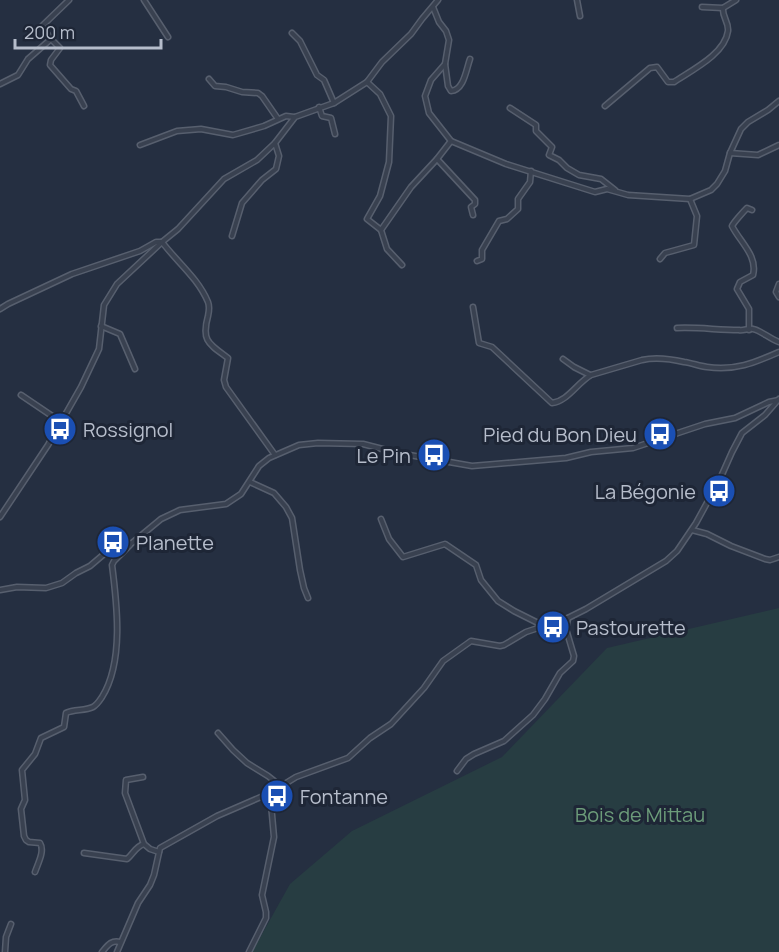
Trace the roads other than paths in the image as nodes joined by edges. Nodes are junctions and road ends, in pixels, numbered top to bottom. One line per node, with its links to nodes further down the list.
1 (69, 0): 12 (street)
2 (144, 0): 11 (street)
3 (438, 0): 6 (street)
4 (577, 0): 9 (street)
5 (736, 0): 8 (street)
6 (433, 7): 14 (street); 16 (street)
7 (702, 7): 8 (street)
8 (723, 8): 21 (street)
9 (580, 16)
10 (292, 33): 19 (street)
11 (168, 37)
12 (51, 39): 17 (street); 20 (street)
13 (470, 59): 14 (street)
14 (445, 64): 27 (street)
15 (209, 79): 25 (street)
16 (367, 82): 19 (street); 38 (street)
17 (0, 84)
18 (779, 101): 31 (street)
19 (334, 103): 22 (street)
20 (84, 106)
21 (605, 106)
22 (319, 107): 24 (street); 26 (street)
23 (510, 108): 34 (street)
24 (295, 117): 25 (street); 28 (street)
25 (278, 119): 29 (street)
26 (335, 134)
27 (451, 141): 32 (street); 33 (street)
28 (275, 143): 39 (street); 40 (street)
29 (140, 145)
30 (779, 145): 31 (street)
31 (730, 153): 35 (street)
32 (437, 159): 37 (street); 38 (street)
33 (531, 171): 34 (street); 45 (street)
34 (618, 192): 35 (street)
35 (690, 199): 44 (street)
36 (752, 210): 53 (street)
37 (473, 214)
38 (381, 230): 46 (street)
39 (232, 236)
40 (162, 242): 41 (street); 43 (street); 62 (street)
41 (148, 246): 42 (street); 43 (street)
42 (142, 249): 43 (street); 50 (street)
43 (150, 254): 51 (street)
44 (660, 259)
45 (477, 261)
46 (402, 265)
47 (779, 284): 48 (street)
48 (779, 297)
49 (473, 307): 58 (street)
50 (0, 309)
51 (101, 326): 57 (street); 61 (street)
52 (677, 328): 53 (street)
53 (749, 330): 54 (street)
54 (779, 342)
55 (779, 352): 58 (street)
56 (563, 359): 58 (street)
57 (135, 369)
58 (591, 375)
59 (21, 395): 61 (street)
60 (779, 399): 62 (street); 66 (street)
61 (61, 422): 64 (street)
62 (275, 454): 63 (street)
63 (250, 482): 67 (street); 70 (street)
64 (0, 517)
65 (381, 519): 72 (street)
66 (692, 530): 68 (street); 71 (street)
67 (132, 543): 69 (street); 81 (street)
68 (779, 556)
69 (0, 590)
70 (308, 598)
71 (568, 618): 72 (street); 74 (street)
72 (544, 626): 76 (street)
73 (218, 733): 76 (street)
74 (457, 771)
75 (143, 777): 78 (street)
76 (282, 787): 77 (street)
77 (270, 793): 79 (street); 87 (street)
78 (144, 844): 79 (street); 80 (street)
79 (159, 852): 83 (street)
80 (84, 853)
81 (35, 872)
82 (11, 924): 84 (street)
83 (120, 942): 85 (street); 86 (street)
84 (5, 952)
85 (102, 952)
86 (117, 952)
87 (249, 952)

